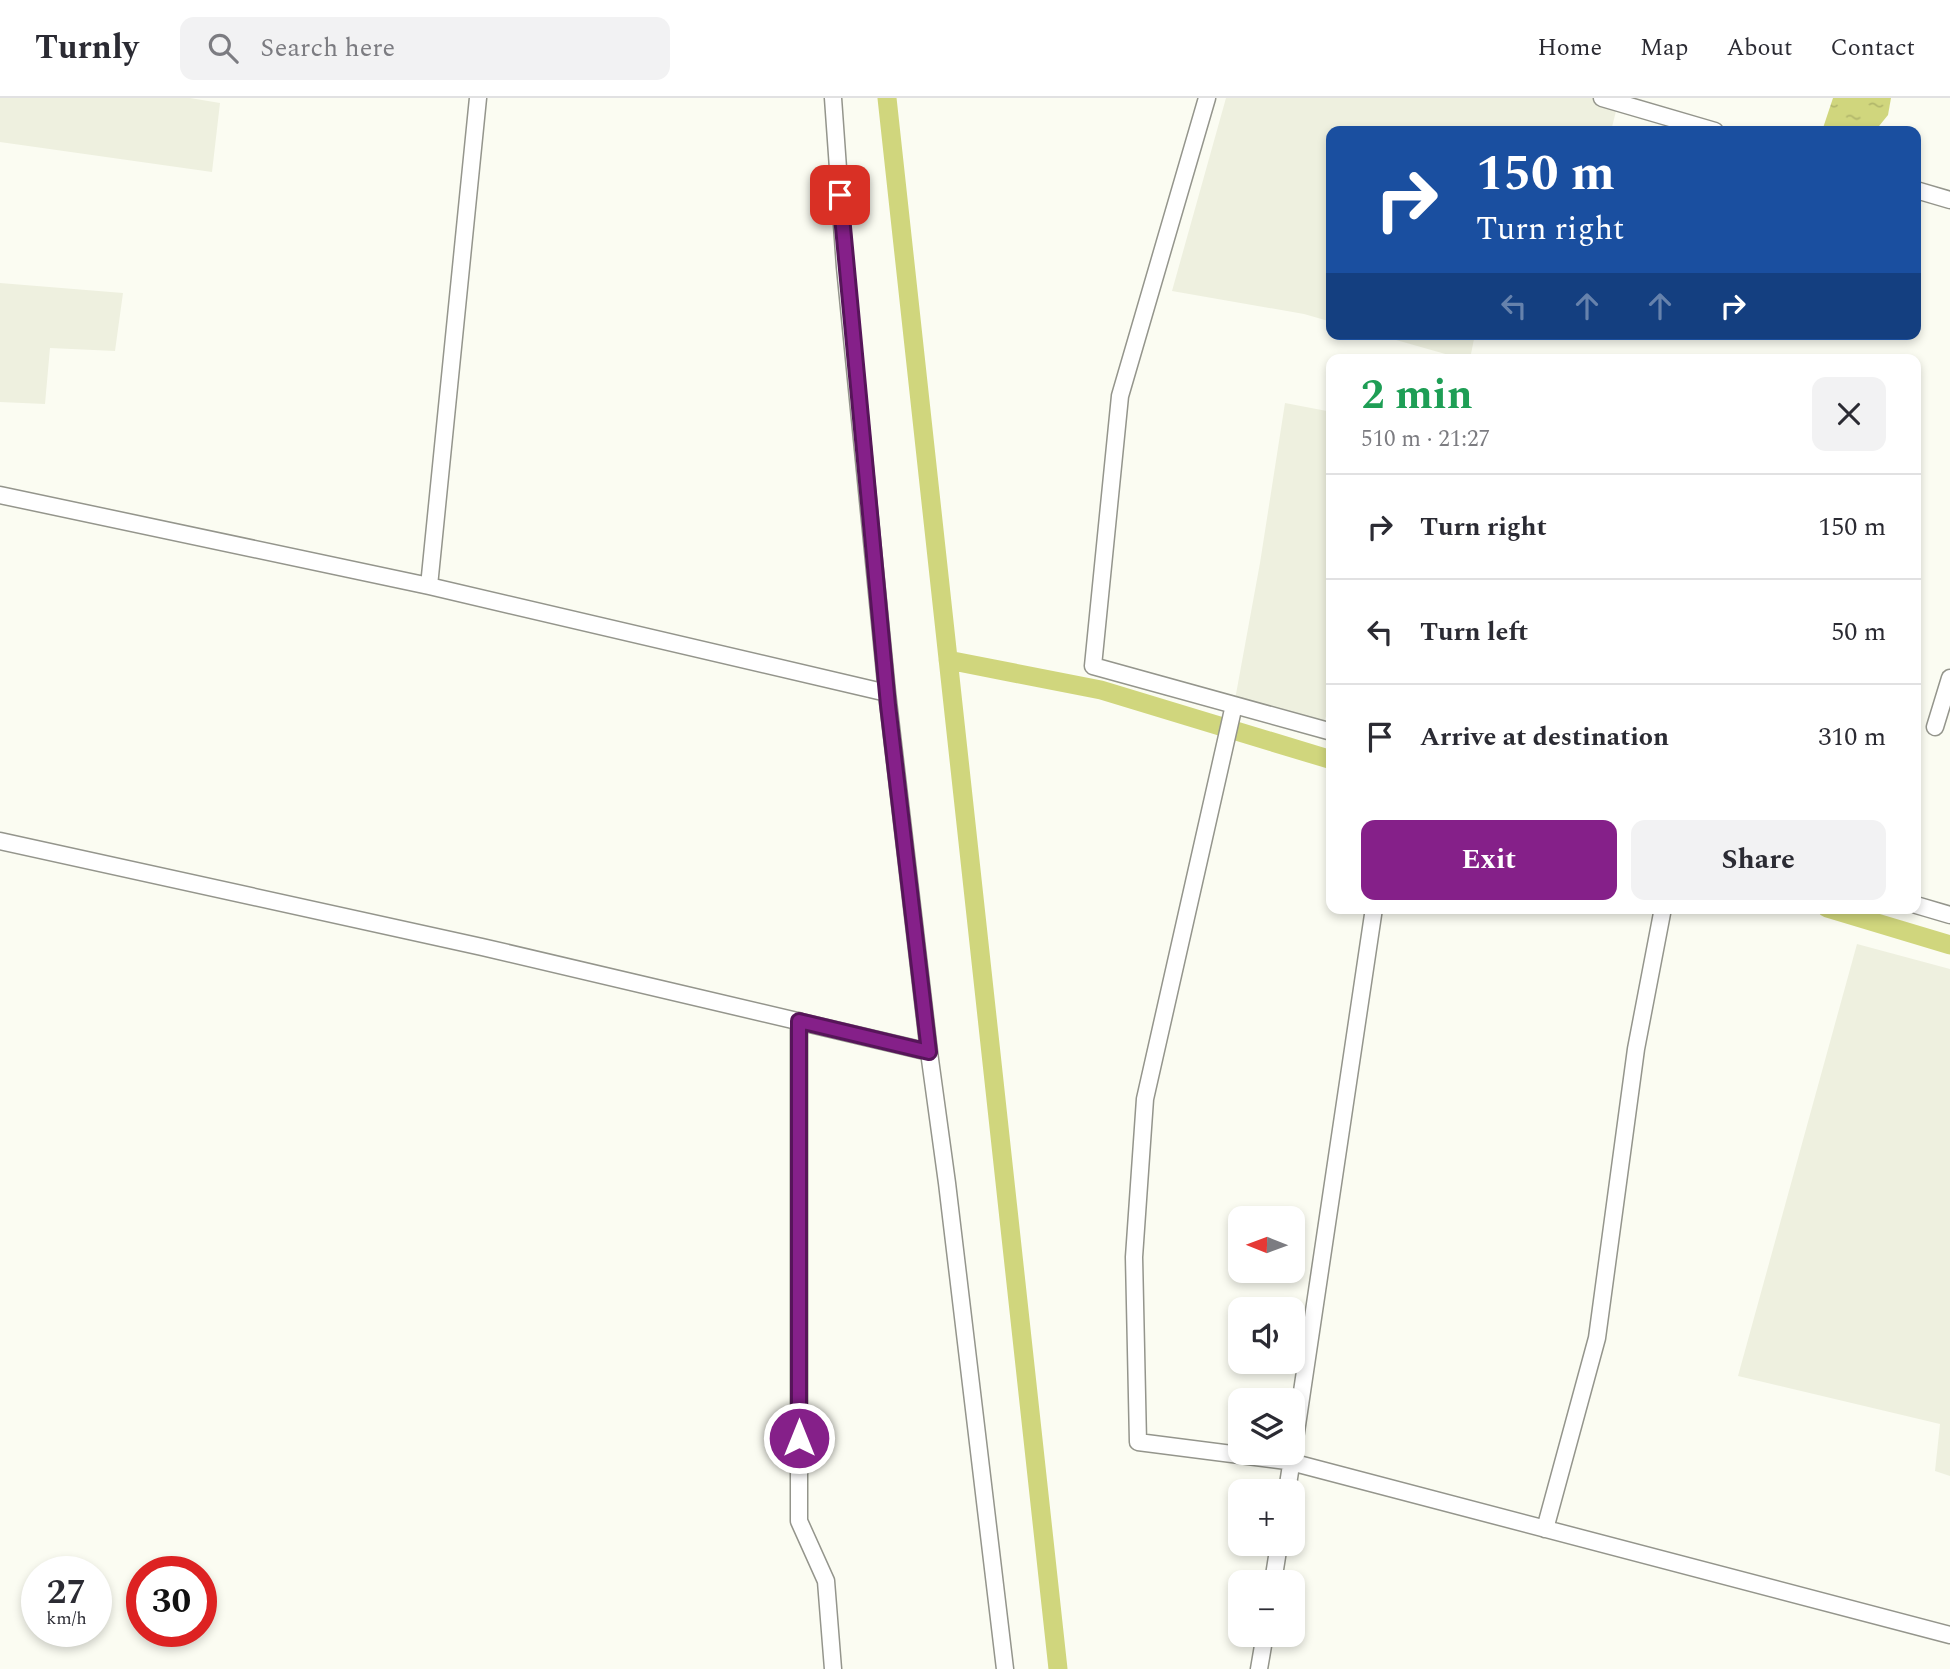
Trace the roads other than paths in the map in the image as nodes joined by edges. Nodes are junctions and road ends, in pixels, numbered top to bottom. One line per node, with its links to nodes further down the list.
1 (478, 98): 10 (street)
2 (833, 98): 12 (street)
3 (1208, 98): 13 (street)
4 (1602, 98): 5 (street)
5 (1628, 102): 6 (street)
6 (1700, 126)
7 (1921, 191): 8 (street)
8 (1950, 200)
9 (0, 495): 10 (street)
10 (429, 586): 12 (street)
11 (1950, 678): 14 (street)
12 (887, 693): 22 (street)
13 (1234, 705): 15 (street); 24 (street)
14 (1935, 727)
15 (1326, 731)
16 (0, 841): 21 (street)
17 (1921, 906): 20 (street)
18 (1373, 914): 23 (street)
19 (1662, 914): 26 (street)
20 (1950, 915)
21 (799, 1021): 22 (street); 29 (street)
22 (929, 1052): 30 (street)
23 (1303, 1388)
24 (1228, 1450)
25 (1305, 1459): 26 (street)
26 (1545, 1529): 27 (street)
27 (1950, 1635)
28 (1263, 1647): 31 (street)
29 (833, 1669)
30 (1005, 1669)
31 (1259, 1669)

